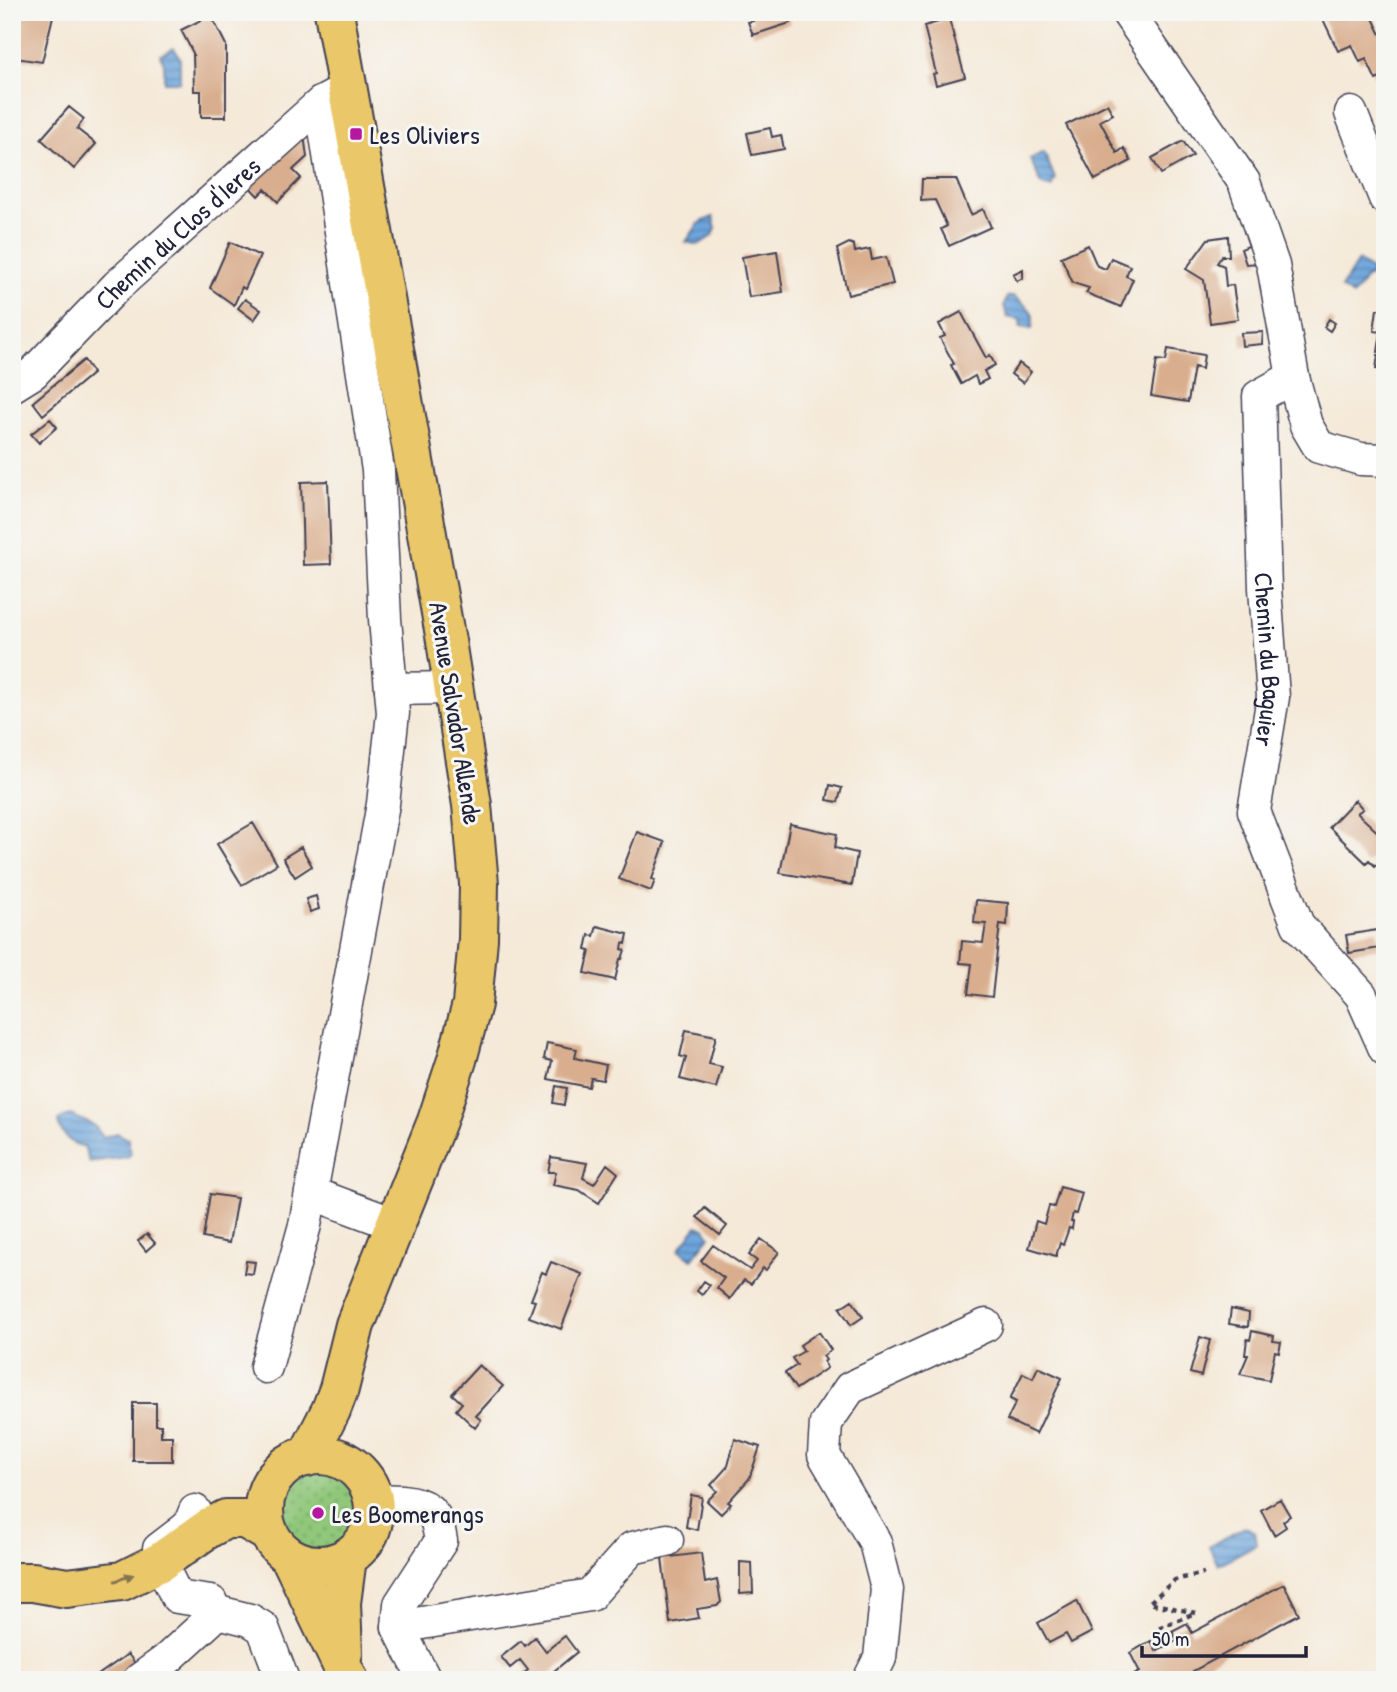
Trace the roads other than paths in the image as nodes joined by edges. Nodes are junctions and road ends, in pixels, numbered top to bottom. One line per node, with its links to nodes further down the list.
1 (1127, 12): 6 (street)
2 (335, 15): 3 (main road, Avenue Salvador Allende)
3 (335, 96): 7 (street, Chemin du Clos d'Ieres); 9 (main road, Avenue Salvador Allende); 10 (street)
4 (1351, 113): 5 (street)
5 (1385, 198)
6 (1293, 377): 8 (street); 11 (street, Chemin du Baguier)
7 (12, 386)
8 (1385, 460)
9 (453, 688): 10 (street); 13 (main road, Avenue Salvador Allende)
10 (391, 689): 12 (street)
11 (1385, 1049)
12 (311, 1193): 13 (street); 15 (street)
13 (394, 1224): 16 (main road, Avenue Salvador Allende)
14 (986, 1325): 31 (street)
15 (266, 1367)
16 (339, 1389): 17 (main road, Avenue Salvador Allende); 18 (main road, Avenue Salvador Allende)
17 (293, 1464): 18 (main road); 19 (main road); 21 (main road)
18 (365, 1485): 22 (main road); 26 (street)
19 (195, 1511): 23 (street); 24 (main road)
20 (667, 1540): 26 (street)
21 (280, 1545): 22 (main road); 23 (main road); 27 (main road)
22 (347, 1558): 27 (main road)
23 (160, 1562): 24 (main road, one-way to 23); 25 (street)
24 (22, 1582)
25 (214, 1611): 28 (street); 29 (street)
26 (398, 1627): 30 (street)
27 (347, 1675)
28 (139, 1680)
29 (283, 1680)
30 (425, 1680)
31 (869, 1680)

